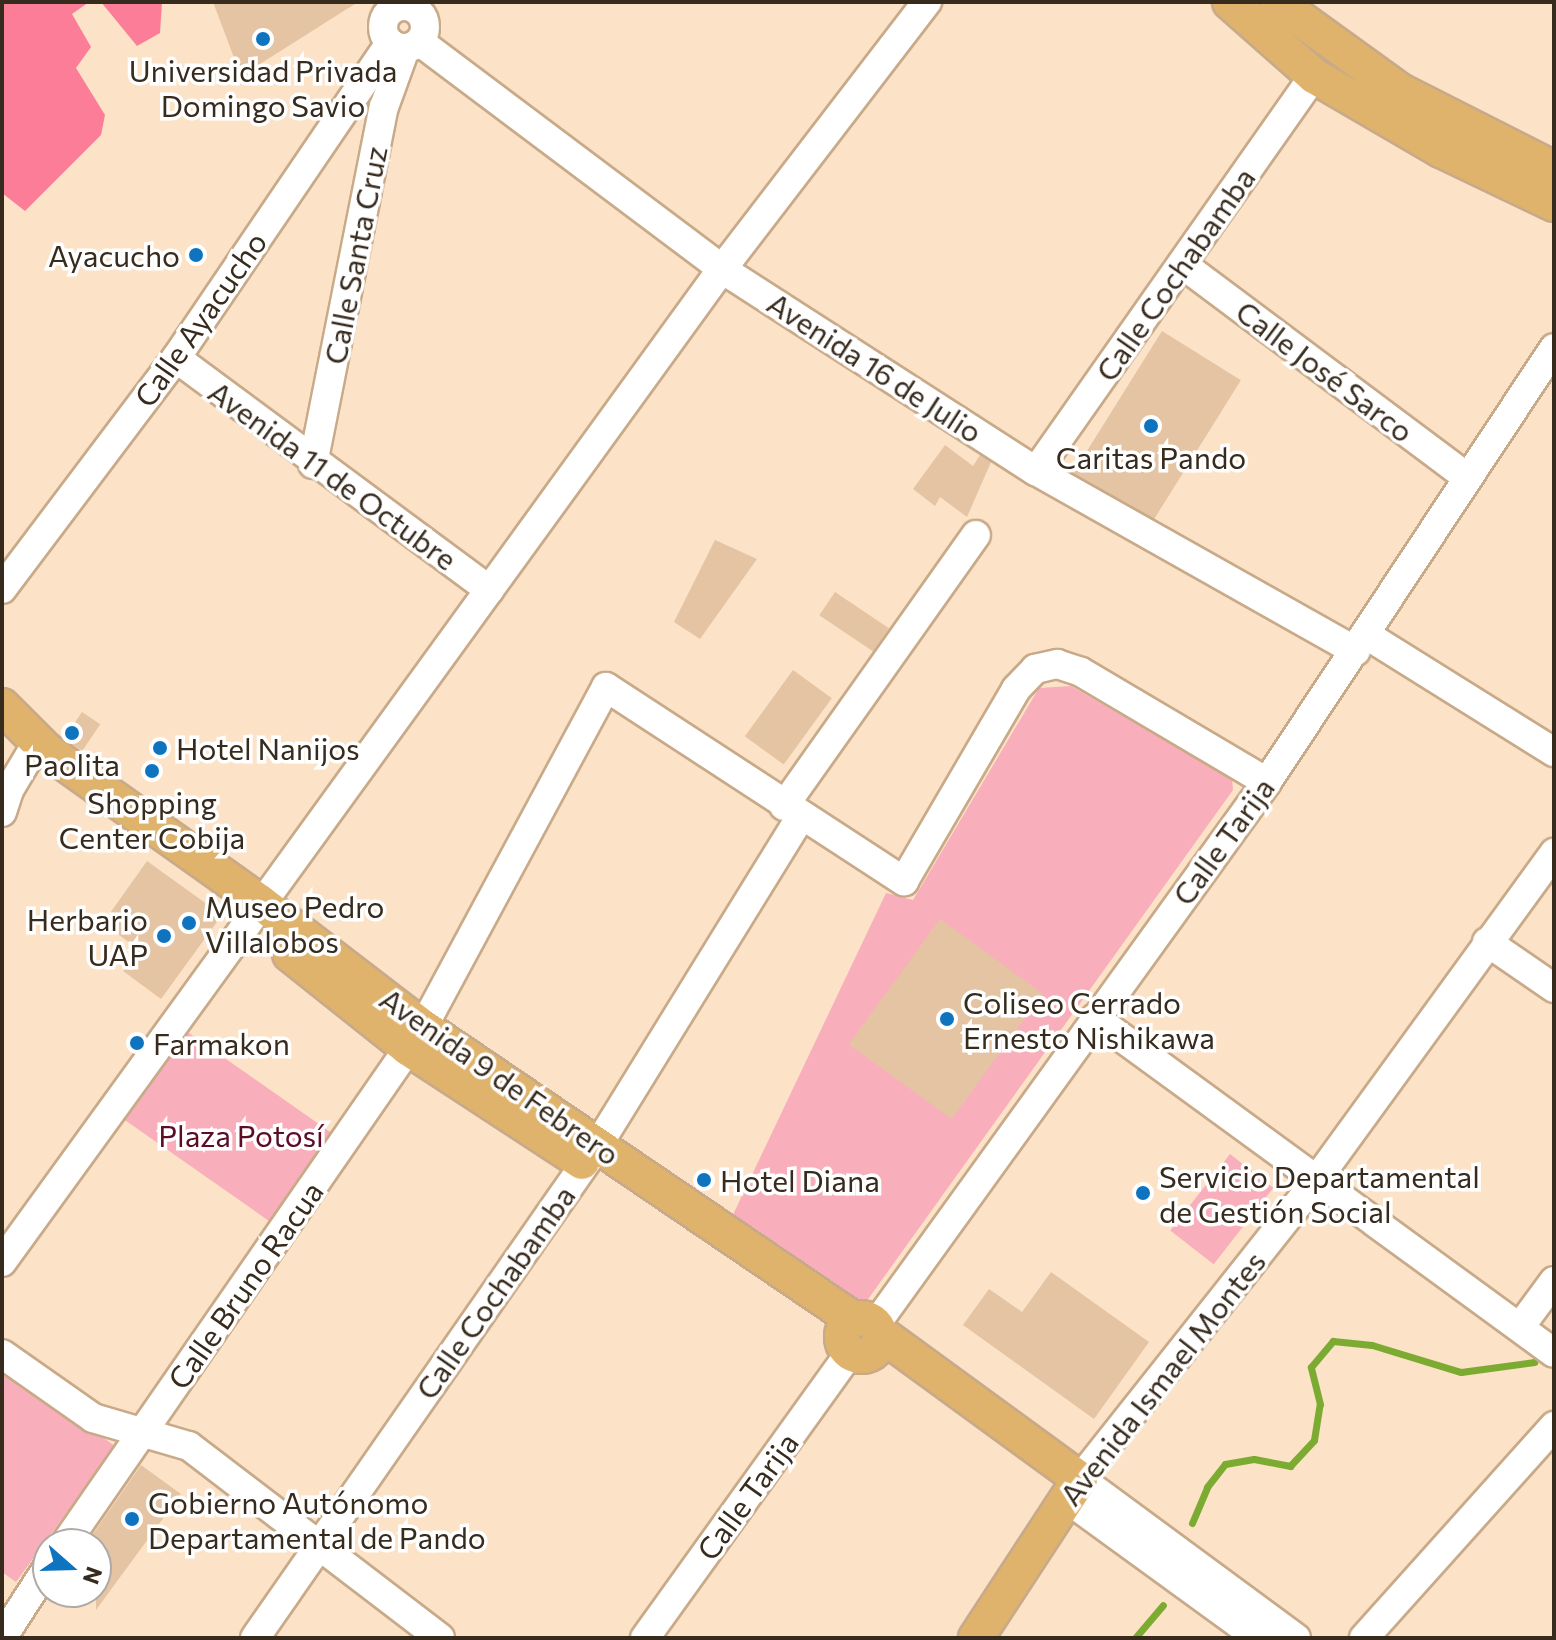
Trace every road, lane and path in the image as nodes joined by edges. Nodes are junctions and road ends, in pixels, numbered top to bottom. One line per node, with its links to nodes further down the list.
1 (927, 2): 10 (street)
2 (1230, 2): 6 (main road)
3 (1277, 2): 7 (main road)
4 (404, 6): 5 (street); 5 (street)
5 (405, 45): 10 (street, Avenida 16 de Julio); 12 (street, Calle Ayacucho); 14 (street, Calle Santa Cruz)
6 (1314, 76): 8 (main road); 9 (street, Calle Cochabamba)
7 (1554, 169)
8 (1554, 204)
9 (1182, 264): 15 (street, Calle Cochabamba); 16 (street, Calle José Sarco)
10 (722, 269): 15 (street, Avenida 16 de Julio); 19 (street)
11 (1554, 348): 13 (street, Calle Tarija)
12 (176, 358): 14 (street, Avenida 11 de Octubre); 18 (street, Calle Ayacucho)
13 (1546, 378): 16 (street, Calle Tarija)
14 (313, 464): 19 (street, Avenida 11 de Octubre)
15 (1036, 471): 20 (street, Avenida 16 de Julio)
16 (1467, 477): 20 (street, Calle Tarija)
17 (976, 535): 26 (street, Calle Cochabamba)
18 (2, 589)
19 (490, 590): 28 (street)
20 (1361, 643): 23 (street, Avenida 16 de Julio); 24 (street, Calle Tarija)
21 (2, 706): 22 (main road, Avenida 9 de Febrero)
22 (22, 747): 25 (street); 28 (main road, Avenida 9 de Febrero)
23 (1554, 752)
24 (1267, 782): 26 (street); 31 (street, Calle Tarija)
25 (2, 812)
26 (792, 812): 32 (street, Calle Bruno Racua); 33 (street, Calle Cochabamba)
27 (1554, 853): 29 (street, Avenida Ismael Montes)
28 (254, 911): 32 (main road, Avenida 9 de Febrero); 35 (street)
29 (1487, 942): 30 (street); 34 (street, Avenida Ismael Montes)
30 (1554, 988)
31 (1095, 1018): 34 (street); 38 (street, Calle Tarija)
32 (416, 1038): 33 (main road, Avenida 9 de Febrero); 42 (street, Calle Bruno Racua)
33 (591, 1154): 38 (main road, Avenida 9 de Febrero); 45 (street, Calle Cochabamba)
34 (1315, 1182): 37 (street); 43 (street, Avenida Ismael Montes)
35 (3, 1258)
36 (1554, 1281): 37 (street)
37 (1520, 1327): 39 (street)
38 (862, 1337): 43 (main road, Avenida 9 de Febrero); 50 (street, Calle Tarija)
39 (1554, 1353)
40 (2, 1354): 42 (street)
41 (1554, 1426): 54 (street)
42 (144, 1430): 44 (street, Calle Bruno Racua); 45 (street)
43 (1073, 1489): 51 (main road, Avenida Ismael Montes); 52 (street, Avenida 9 de Febrero); 53 (street, Avenida 9 de Febrero)
44 (76, 1528)
45 (321, 1544): 47 (street); 49 (street, Calle Cochabamba)
46 (32, 1592): 48 (street)
47 (424, 1633)
48 (2, 1638)
49 (255, 1638)
50 (645, 1638)
51 (976, 1638)
52 (1258, 1638)
53 (1296, 1638)
54 (1364, 1638)

